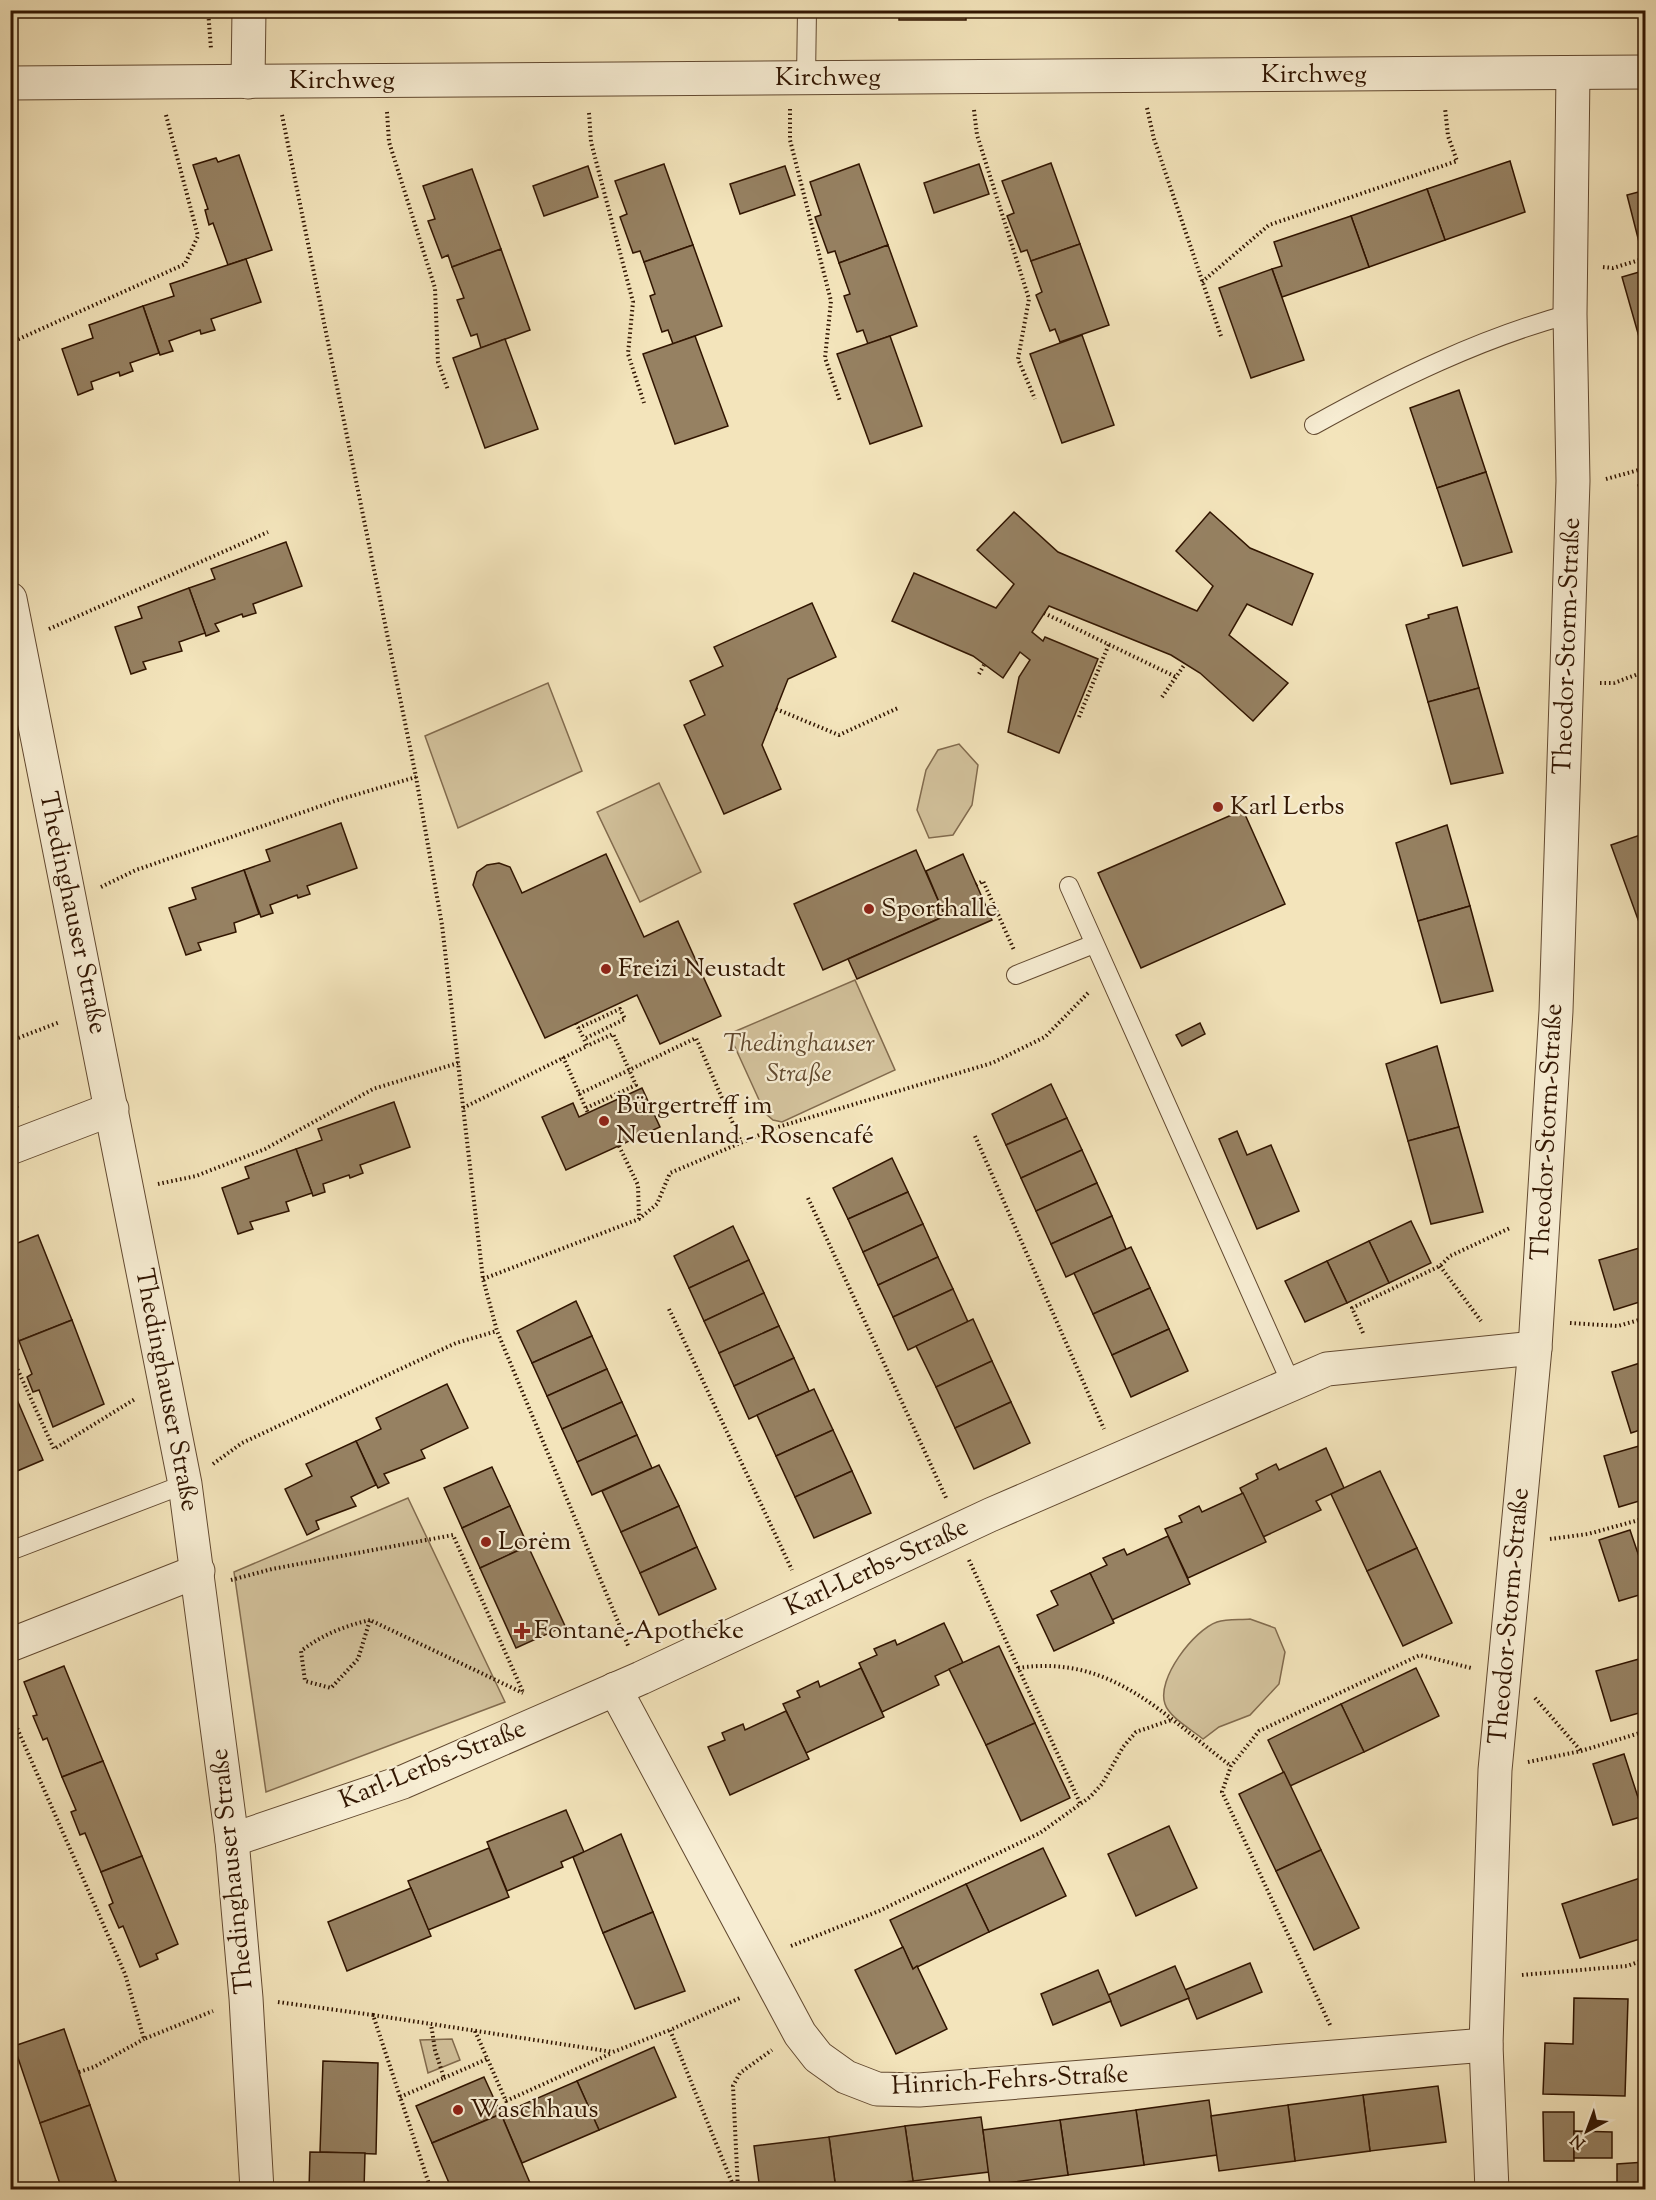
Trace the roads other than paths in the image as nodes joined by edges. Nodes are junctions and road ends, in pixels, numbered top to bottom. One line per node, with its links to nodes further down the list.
1 (249, 10): 6 (street)
2 (807, 10): 5 (lane)
3 (1646, 72): 4 (street, Kirchweg)
4 (1573, 73): 5 (street, Kirchweg); 8 (street, Theodor-Storm-Straße)
5 (798, 78): 6 (street, Kirchweg)
6 (262, 82): 7 (street, Kirchweg)
7 (10, 84)
8 (1570, 314): 9 (lane); 17 (street, Theodor-Storm-Straße)
9 (1314, 425)
10 (10, 599): 11 (street, Thedinghauser Straße)
11 (21, 715): 15 (street, Thedinghauser Straße)
12 (1069, 886): 13 (lane)
13 (1094, 944): 14 (lane); 18 (lane)
14 (1019, 974)
15 (112, 1109): 16 (street); 19 (street, Thedinghauser Straße)
16 (10, 1148)
17 (1536, 1335): 18 (street, Karl-Lerbs-Straße); 25 (street, Theodor-Storm-Straße)
18 (1291, 1383): 23 (street, Karl-Lerbs-Straße)
19 (185, 1484): 20 (lane); 21 (street, Thedinghauser Straße)
20 (10, 1551)
21 (200, 1580): 22 (street); 24 (street, Thedinghauser Straße)
22 (10, 1645)
23 (628, 1684): 24 (street, Karl-Lerbs-Straße); 25 (street, Hinrich-Fehrs-Straße)
24 (232, 1840): 26 (street, Thedinghauser Straße)
25 (1486, 2044): 27 (street, Theodor-Storm-Straße)
26 (257, 2190)
27 (1492, 2190)

